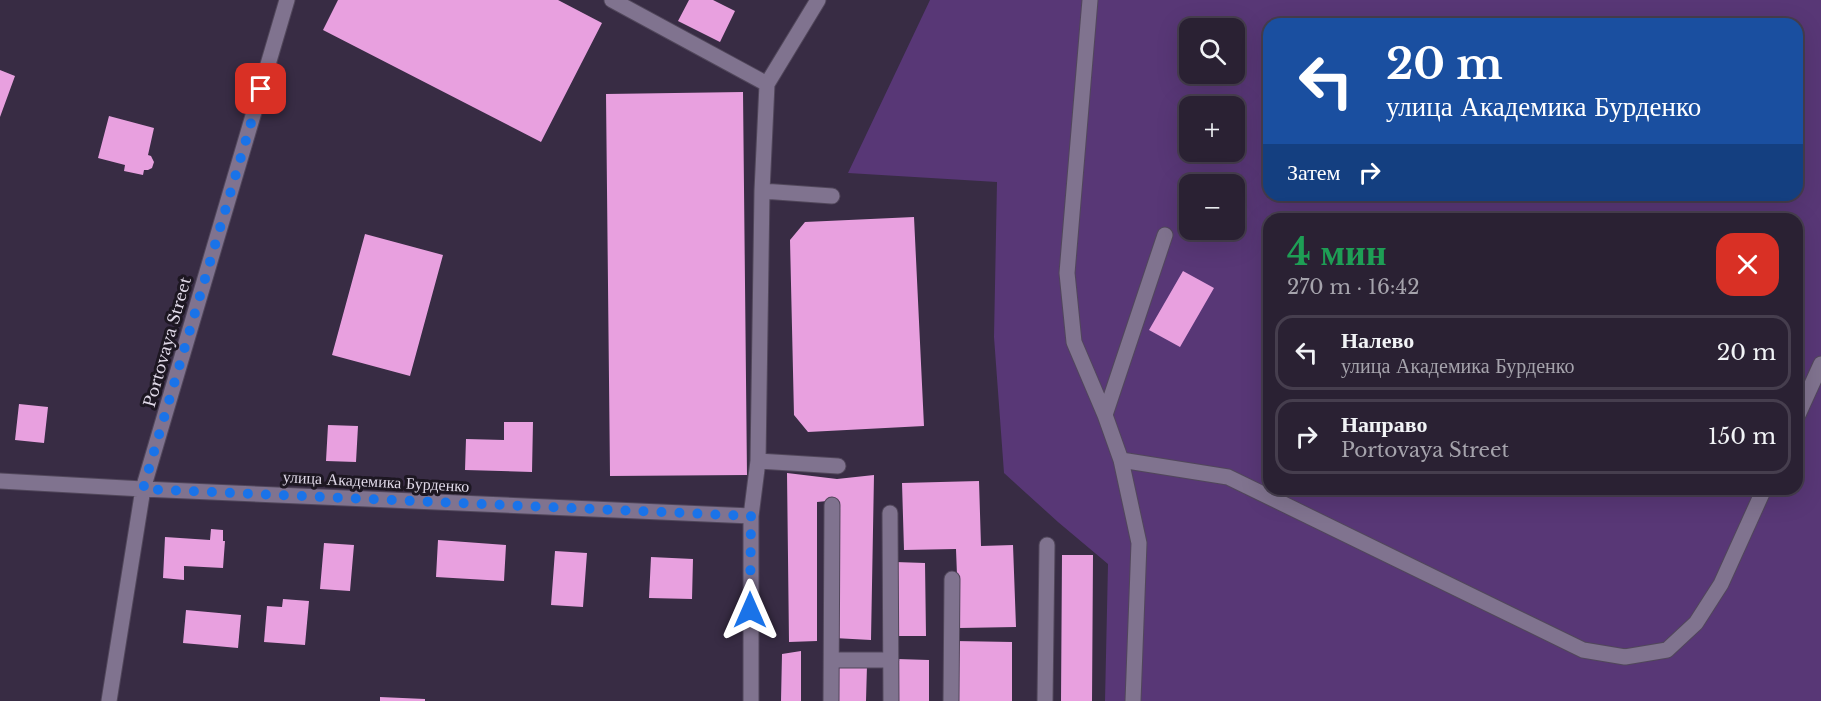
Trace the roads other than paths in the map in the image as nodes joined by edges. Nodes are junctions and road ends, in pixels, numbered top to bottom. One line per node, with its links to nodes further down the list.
1 (287, 0): 16 (street, Portovaya Street)
2 (612, 0): 5 (street)
3 (818, 0): 5 (street)
4 (1090, 0): 11 (street)
5 (767, 84): 6 (street)
6 (762, 191): 7 (street); 13 (street)
7 (832, 196)
8 (1165, 235): 11 (street)
9 (1821, 364): 10 (street)
10 (1803, 404)
11 (1105, 415): 12 (street)
12 (1121, 460): 17 (street); 33 (street)
13 (758, 461): 14 (street); 22 (street)
14 (837, 466)
15 (0, 481): 16 (street, улица Академика Бурденко)
16 (143, 489): 22 (street, улица Академика Бурденко); 27 (street, Portovaya Street)
17 (1263, 494)
18 (1265, 495): 19 (street)
19 (1761, 495)
20 (832, 505): 25 (street)
21 (891, 513): 26 (street)
22 (751, 516): 28 (street)
23 (1047, 545): 32 (street)
24 (952, 579): 31 (street)
25 (832, 660): 26 (street); 29 (street)
26 (891, 660): 30 (street)
27 (109, 701)
28 (750, 701)
29 (831, 701)
30 (891, 701)
31 (951, 701)
32 (1045, 701)
33 (1133, 701)

